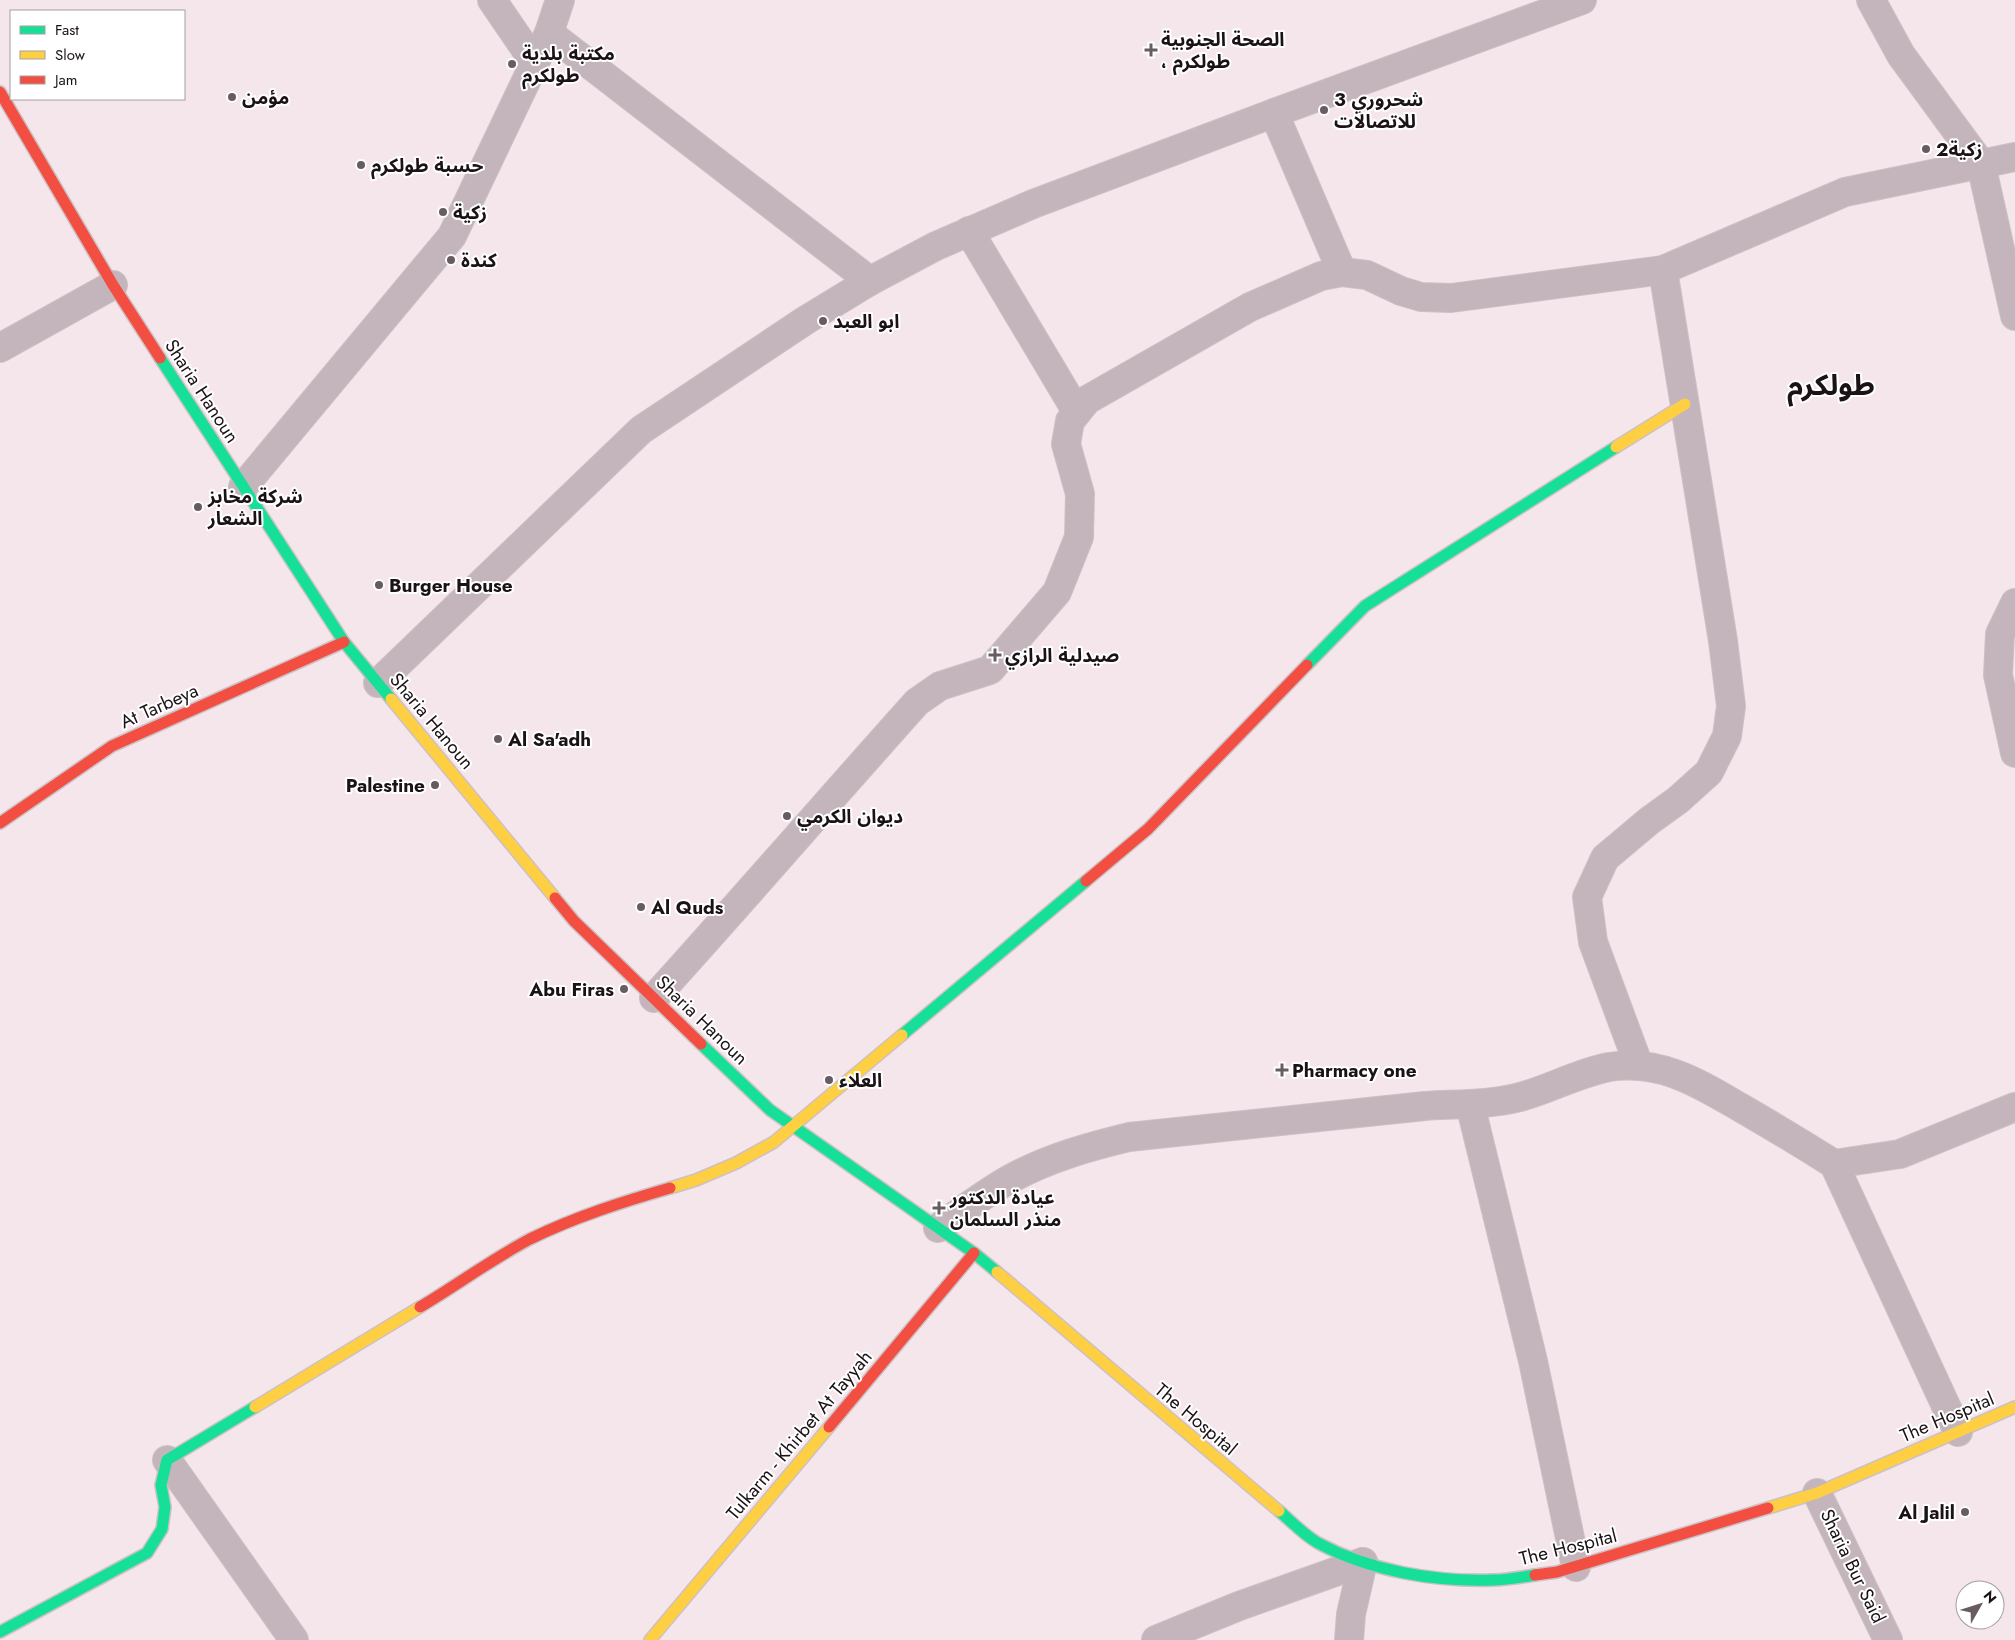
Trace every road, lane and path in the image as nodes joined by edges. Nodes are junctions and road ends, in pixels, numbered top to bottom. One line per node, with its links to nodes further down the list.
1 (492, 0): 6 (street)
2 (560, 0): 5 (street)
3 (1582, 0): 8 (street)
4 (1871, 0): 10 (street)
5 (549, 33): 6 (street); 14 (street)
6 (535, 63): 20 (street)
7 (0, 92): 15 (street, Sharia Hanoun)
8 (1274, 113): 11 (street); 13 (street)
9 (2015, 157): 10 (street)
10 (1981, 164): 12 (street); 16 (street)
11 (969, 231): 14 (street); 19 (street)
12 (1663, 270): 13 (street); 18 (street)
13 (1342, 272): 19 (street)
14 (870, 281): 23 (street)
15 (113, 284): 17 (street); 20 (street, Sharia Hanoun)
16 (2015, 316)
17 (0, 348)
18 (1685, 404): 27 (street); 31 (street)
19 (1077, 412): 26 (street)
20 (243, 486): 22 (street, Sharia Hanoun)
21 (2015, 603): 24 (street)
22 (344, 642): 23 (street, Sharia Hanoun); 25 (street, At Tarbeya)
23 (378, 683): 26 (street, Sharia Hanoun)
24 (2015, 753)
25 (0, 823)
26 (654, 998): 31 (street, Sharia Hanoun)
27 (1639, 1066): 28 (street); 33 (street)
28 (1470, 1104): 30 (street); 32 (street)
29 (2015, 1107): 33 (street)
30 (1422, 1108): 32 (street); 34 (street)
31 (793, 1126): 34 (street, Sharia Hanoun); 38 (street)
32 (1478, 1138): 41 (street)
33 (1834, 1164): 37 (street)
34 (938, 1228): 35 (street, Sharia Hanoun)
35 (974, 1253): 40 (street, The Hospital); 44 (street, Tulkarm - Khirbet At Tayyah)
36 (2015, 1407): 37 (street, The Hospital)
37 (1958, 1432): 39 (street, The Hospital)
38 (167, 1460): 42 (street); 43 (street)
39 (1817, 1492): 41 (street, The Hospital); 47 (street, Sharia Bur Said)
40 (1363, 1562): 41 (street, The Hospital); 45 (street); 46 (street)
41 (1576, 1567)
42 (0, 1632)
43 (294, 1640)
44 (650, 1640)
45 (1156, 1640)
46 (1349, 1640)
47 (1888, 1640)

